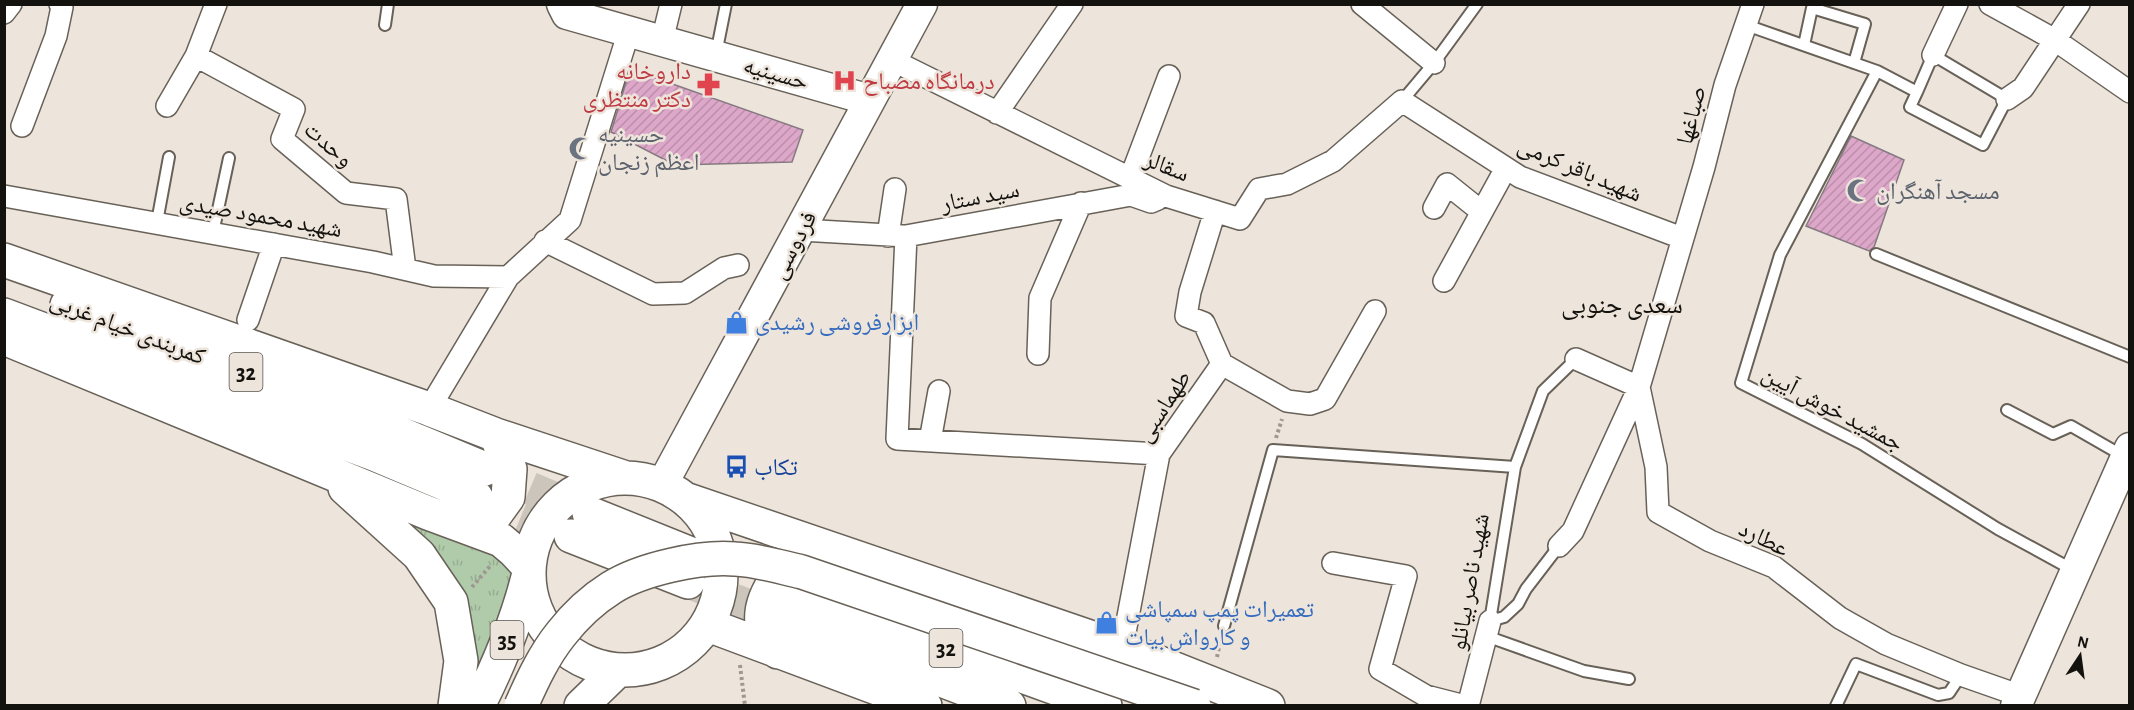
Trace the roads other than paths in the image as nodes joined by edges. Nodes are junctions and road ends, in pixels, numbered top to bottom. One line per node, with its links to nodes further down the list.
1 (11, 4): 16 (street)
2 (60, 4): 38 (street)
3 (216, 4): 24 (street)
4 (388, 4): 17 (lane)
5 (562, 4): 19 (main road, حسینیه)
6 (671, 4): 21 (street)
7 (726, 4): 25 (lane, حسینیه)
8 (1072, 4): 37 (street)
9 (1362, 4): 27 (street)
10 (1477, 4): 27 (lane)
11 (1753, 4): 18 (street, صباغها)
12 (1957, 4): 23 (street)
13 (1989, 4): 20 (street)
14 (2079, 4): 20 (street)
15 (913, 8): 26 (main road, فردوسی)
16 (4, 13)
17 (386, 25)
18 (1746, 25): 22 (lane); 54 (street, صباغها)
19 (629, 32): 21 (main road, حسینیه); 55 (street)
20 (2055, 40): 32 (street); 33 (street)
21 (662, 41): 25 (main road, حسینیه)
22 (1804, 45): 28 (lane); 28 (lane)
23 (1933, 55): 31 (lane); 33 (lane)
24 (196, 56): 36 (street); 60 (street, وحدت)
25 (716, 56): 34 (main road, حسینیه)
26 (892, 60): 34 (main road, فردوسی); 37 (street, سقالر)
27 (1434, 63): 35 (lane)
28 (1854, 63): 29 (lane)
29 (1877, 71): 31 (lane); 91 (lane, جمشید خوش آیین)
30 (1169, 76): 42 (street)
31 (1917, 92): 33 (lane)
32 (2130, 92)
33 (2007, 99)
34 (870, 100): 51 (main road, فردوسی)
35 (1402, 101): 41 (street, شهید باقر کرمی); 48 (street, سقالر)
36 (168, 106)
37 (997, 113): 42 (street, سقالر)
38 (22, 126)
39 (169, 157): 50 (lane)
40 (229, 158): 52 (lane)
41 (1506, 168): 49 (street); 54 (street, شهید باقر کرمی)
42 (1130, 179): 45 (street, سقالر)
43 (895, 189): 53 (street)
44 (4, 196): 50 (street, شهید محمود صیدی)
45 (1166, 196): 46 (street, سید ستار); 48 (street, سقالر)
46 (1081, 203): 53 (street, سید ستار); 68 (street)
47 (1434, 208): 49 (street)
48 (1215, 211): 71 (street, طهماسبی)
49 (1482, 212): 62 (street)
50 (157, 222): 52 (street, شهید محمود صیدی)
51 (801, 230): 53 (street, سید ستار); 83 (main road, فردوسی)
52 (213, 233): 56 (street, شهید محمود صیدی)
53 (897, 236): 77 (street)
54 (1682, 238): 72 (street, صباغها)
55 (545, 241): 59 (street); 61 (street)
56 (274, 244): 60 (street, شهید محمود صیدی); 66 (street)
57 (1876, 254): 69 (lane)
58 (4, 260): 74 (highway)
59 (738, 265)
60 (405, 269): 61 (street, شهید محمود صیدی)
61 (508, 277): 74 (street)
62 (1444, 281)
63 (4, 282): 65 (highway, کمربندی خیام غربی / 32)
64 (1375, 311): 71 (street)
65 (19, 320)
66 (248, 320)
67 (4, 338): 80 (highway)
68 (1038, 354)
69 (2130, 357)
70 (1576, 358): 72 (street); 81 (lane, شهید ناصر بیانلو)
71 (1222, 364): 78 (street, طهماسبی)
72 (1639, 387): 86 (street, صباغها); 98 (street, عطارد)
73 (939, 391): 77 (street)
74 (429, 409): 76 (highway)
75 (2007, 410): 79 (lane)
76 (496, 435): 82 (highway); 84 (highway)
77 (930, 441): 78 (street)
78 (1159, 454): 95 (street, طهماسبی)
79 (2128, 455): 91 (main road)
80 (318, 466): 84 (highway); 102 (highway)
81 (1515, 467): 93 (lane); 94 (lane, شهید ناصر بیانلو)
82 (623, 477): 83 (highway); 90 (highway)
83 (675, 492): 87 (highway); 92 (highway)
84 (448, 521): 90 (highway)
85 (580, 524): 89 (highway)
86 (1559, 546): 94 (lane)
87 (836, 551): 95 (highway); 96 (highway)
88 (1333, 562): 110 (street)
89 (692, 569)
90 (529, 570): 97 (highway); 103 (highway, 35)
91 (2075, 571): 101 (main road)
92 (708, 625): 96 (highway); 97 (highway)
93 (1224, 626)
94 (1488, 629): 99 (lane); 110 (street, شهید ناصر بیانلو)
95 (1122, 648): 100 (highway)
96 (778, 652): 106 (highway)
97 (618, 670): 105 (highway)
98 (1961, 675): 101 (street, عطارد); 111 (lane)
99 (1629, 679)
100 (1202, 694): 104 (highway, bridge); 109 (highway)
101 (2019, 701)
102 (455, 705)
103 (478, 705)
104 (521, 705)
105 (581, 705)
106 (925, 705)
107 (1009, 705): 108 (highway, 32)
108 (1105, 705)
109 (1268, 705)
110 (1467, 705)
111 (1836, 705)

